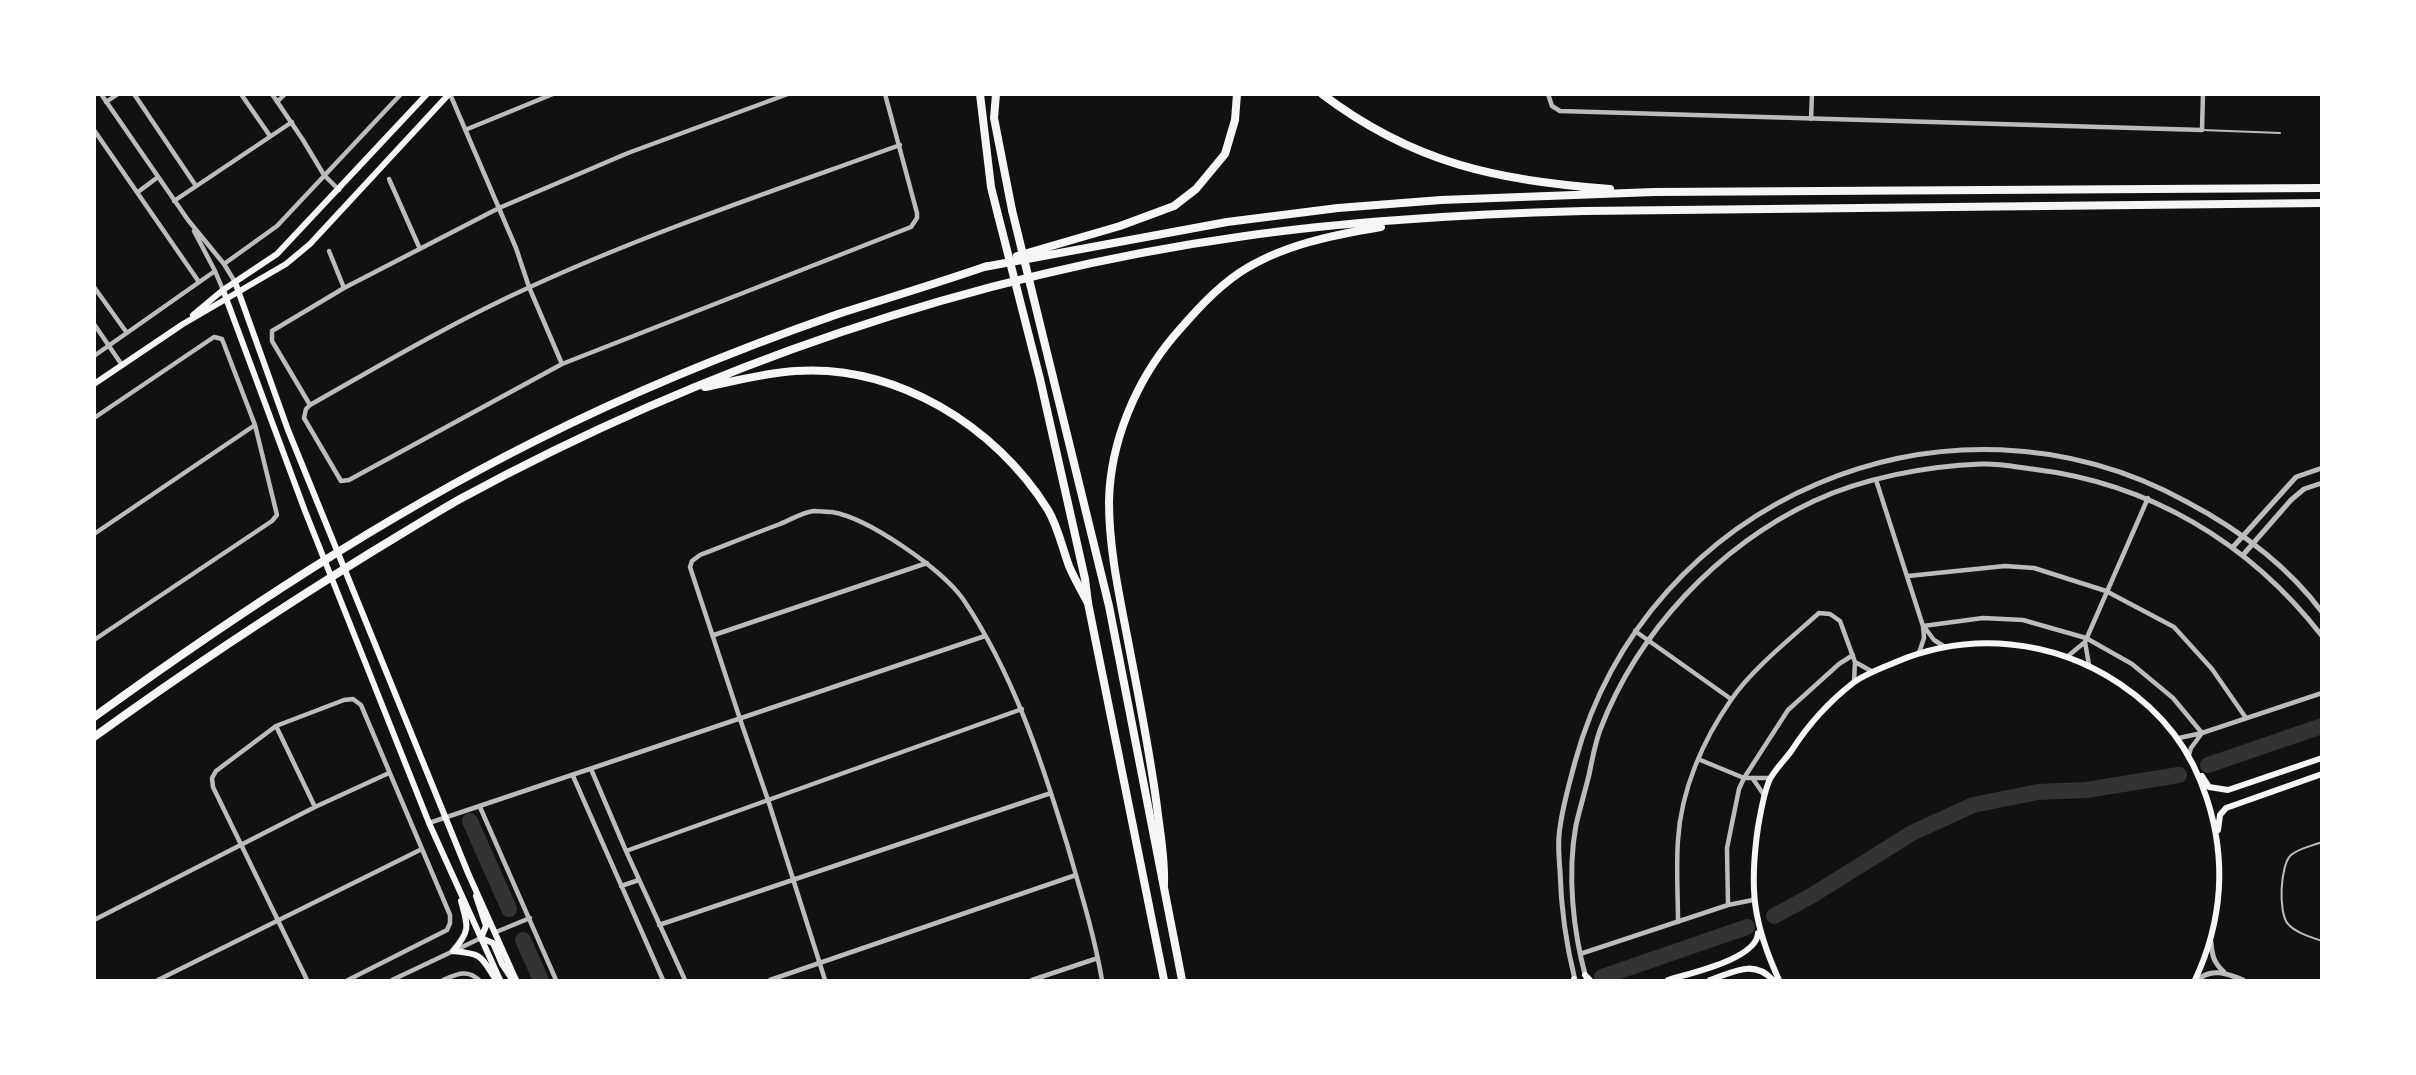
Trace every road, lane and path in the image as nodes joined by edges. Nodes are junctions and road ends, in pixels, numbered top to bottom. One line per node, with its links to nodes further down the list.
1 (101, 94): 20 (street)
2 (118, 94): 20 (street)
3 (134, 94): 33 (street)
4 (241, 94): 28 (street)
5 (272, 94): 21 (street)
6 (285, 94): 21 (street)
7 (401, 94): 30 (street)
8 (427, 94): 35 (main road)
9 (450, 94): 25 (street); 56 (main road)
10 (553, 94): 25 (street)
11 (788, 94): 40 (street)
12 (885, 94): 29 (street)
13 (980, 94): 42 (highway)
14 (996, 94): 41 (highway)
15 (1238, 94): 48 (highway)
16 (1322, 94): 37 (highway)
17 (1548, 94): 22 (street)
18 (1812, 94): 22 (street)
19 (2203, 94): 26 (street)
20 (106, 102): 31 (street)
21 (277, 102): 23 (street)
22 (1811, 119): 26 (street)
23 (292, 122): 28 (street); 30 (street)
24 (94, 130): 36 (street)
25 (465, 130): 40 (street)
26 (2202, 130): 27 (lane)
27 (2280, 133)
28 (270, 136): 33 (street)
29 (900, 145): 53 (street); 63 (street)
30 (324, 175): 35 (street); 47 (street)
31 (158, 177): 36 (street); 38 (street)
32 (389, 179): 45 (street)
33 (196, 186): 38 (street)
34 (2322, 188): 37 (highway)
35 (339, 190): 51 (main road)
36 (138, 192): 50 (street)
37 (1654, 192): 48 (highway)
38 (174, 201): 44 (street)
39 (2322, 203): 43 (highway)
40 (499, 208): 45 (street); 53 (street)
41 (1012, 210): 138 (highway)
42 (998, 215): 82 (highway)
43 (1429, 218): 66 (highway); 138 (highway)
44 (188, 220): 47 (street); 49 (street)
45 (420, 249): 54 (street)
46 (329, 251): 54 (street)
47 (224, 264): 51 (street)
48 (984, 267): 103 (highway)
49 (215, 271): 50 (street); 55 (street)
50 (199, 282): 60 (street)
51 (235, 282): 55 (main road); 56 (main road)
52 (94, 287): 60 (street)
53 (529, 287): 63 (street); 67 (street)
54 (344, 288): 67 (street)
55 (223, 290): 57 (main road); 59 (main road)
56 (240, 293): 57 (main road); 126 (main road)
57 (226, 300): 59 (main road); 127 (main road)
58 (94, 324): 61 (street)
59 (183, 324): 64 (main road)
60 (127, 333): 61 (street)
61 (109, 346): 62 (street); 64 (street)
62 (94, 356)
63 (562, 364): 67 (street)
64 (122, 365): 65 (main road)
65 (94, 384)
66 (689, 390): 82 (highway); 108 (highway)
67 (310, 405)
68 (94, 418): 69 (street)
69 (255, 425): 74 (street); 89 (street)
70 (2322, 468): 75 (street)
71 (1876, 480): 73 (street); 80 (street); 91 (street)
72 (2322, 483): 76 (street)
73 (2148, 498): 77 (street); 81 (street)
74 (94, 534)
75 (2242, 536): 76 (street); 77 (street); 85 (street)
76 (2253, 544): 78 (street); 83 (street)
77 (2233, 547): 78 (street)
78 (2243, 555): 88 (street)
79 (927, 563): 86 (street); 86 (street); 87 (street)
80 (1908, 576): 81 (street); 84 (street)
81 (2106, 591): 90 (street); 104 (street)
82 (1088, 603): 174 (highway)
83 (2322, 612)
84 (1923, 626): 90 (street); 92 (street); 93 (street)
85 (1635, 631): 91 (street); 159 (street)
86 (714, 635): 105 (street)
87 (985, 636): 102 (street); 105 (street)
88 (2322, 636)
89 (94, 640)
90 (2086, 640): 95 (street); 97 (street); 107 (street)
91 (1648, 641): 101 (street); 153 (street)
92 (1945, 647): 93 (main road); 95 (main road)
93 (1919, 653): 98 (main road)
94 (1853, 655): 96 (street); 101 (street); 118 (street)
95 (2068, 656): 97 (main road)
96 (1856, 662): 98 (street); 99 (street)
97 (2090, 665): 109 (main road)
98 (1873, 672): 99 (main road)
99 (1854, 682): 119 (main road)
100 (2322, 693): 104 (street)
101 (1731, 699): 112 (street)
102 (1022, 709): 121 (street); 123 (street)
103 (94, 717)
104 (2246, 718): 107 (street)
105 (740, 719): 113 (street); 123 (street)
106 (276, 726): 115 (street); 124 (street); 130 (street)
107 (2202, 733): 109 (street); 110 (street)
108 (94, 737)
109 (2179, 738): 110 (main road)
110 (2189, 755): 114 (main road)
111 (2322, 758): 114 (main road)
112 (1698, 759): 118 (street); 145 (street)
113 (591, 769): 117 (street); 132 (street)
114 (2196, 769): 128 (main road)
115 (389, 773): 124 (street); 131 (street)
116 (2322, 774): 128 (main road)
117 (573, 776): 125 (street); 139 (street)
118 (1744, 778): 120 (street); 141 (street)
119 (1770, 778): 120 (street); 122 (main road)
120 (1753, 779): 122 (street)
121 (1051, 793): 134 (street); 137 (street)
122 (1764, 795): 140 (main road)
123 (768, 800): 132 (street); 137 (street)
124 (315, 807): 130 (street)
125 (480, 807): 126 (street); 142 (street)
126 (446, 818): 127 (street); 133 (main road)
127 (429, 823): 135 (main road)
128 (2217, 836): 151 (main road)
129 (2322, 842): 150 (lane)
130 (242, 845): 143 (street); 144 (street)
131 (422, 849): 144 (street); 162 (street)
132 (626, 851): 136 (street)
133 (468, 873): 148 (main road); 149 (main road)
134 (1076, 875): 154 (street); 155 (street)
135 (454, 879): 149 (main road); 152 (main road)
136 (639, 879): 139 (street); 146 (street)
137 (793, 881): 146 (street); 155 (street)
138 (1164, 884): 175 (highway)
139 (621, 886): 168 (street)
140 (1753, 900): 141 (street); 147 (main road)
141 (1728, 905): 145 (street)
142 (530, 918): 148 (street); 167 (street)
143 (94, 920)
144 (278, 920): 160 (street); 161 (street)
145 (1678, 922): 153 (street)
146 (659, 925): 169 (street)
147 (1758, 926): 176 (main road); 179 (main road)
148 (496, 932): 166 (main road)
149 (481, 939): 152 (street); 165 (main road); 166 (main road)
150 (2322, 941)
151 (2211, 942): 156 (street); 180 (main road)
152 (453, 951): 163 (street); 165 (main road)
153 (1580, 954): 157 (street)
154 (1098, 958): 172 (street); 173 (street)
155 (820, 963): 170 (street); 171 (street)
156 (2226, 974): 180 (street); 181 (street)
157 (1587, 979)
158 (479, 980): 164 (street)
159 (1574, 980)
160 (158, 981)
161 (307, 981)
162 (348, 981)
163 (392, 981)
164 (443, 981)
165 (498, 981)
166 (515, 981)
167 (556, 981)
168 (663, 981)
169 (685, 981)
170 (770, 981)
171 (825, 981)
172 (1032, 981)
173 (1102, 981)
174 (1164, 981)
175 (1182, 981)
176 (1668, 981)
177 (1710, 981): 178 (main road)
178 (1773, 981)
179 (1779, 981)
180 (2196, 981)
181 (2243, 981)

